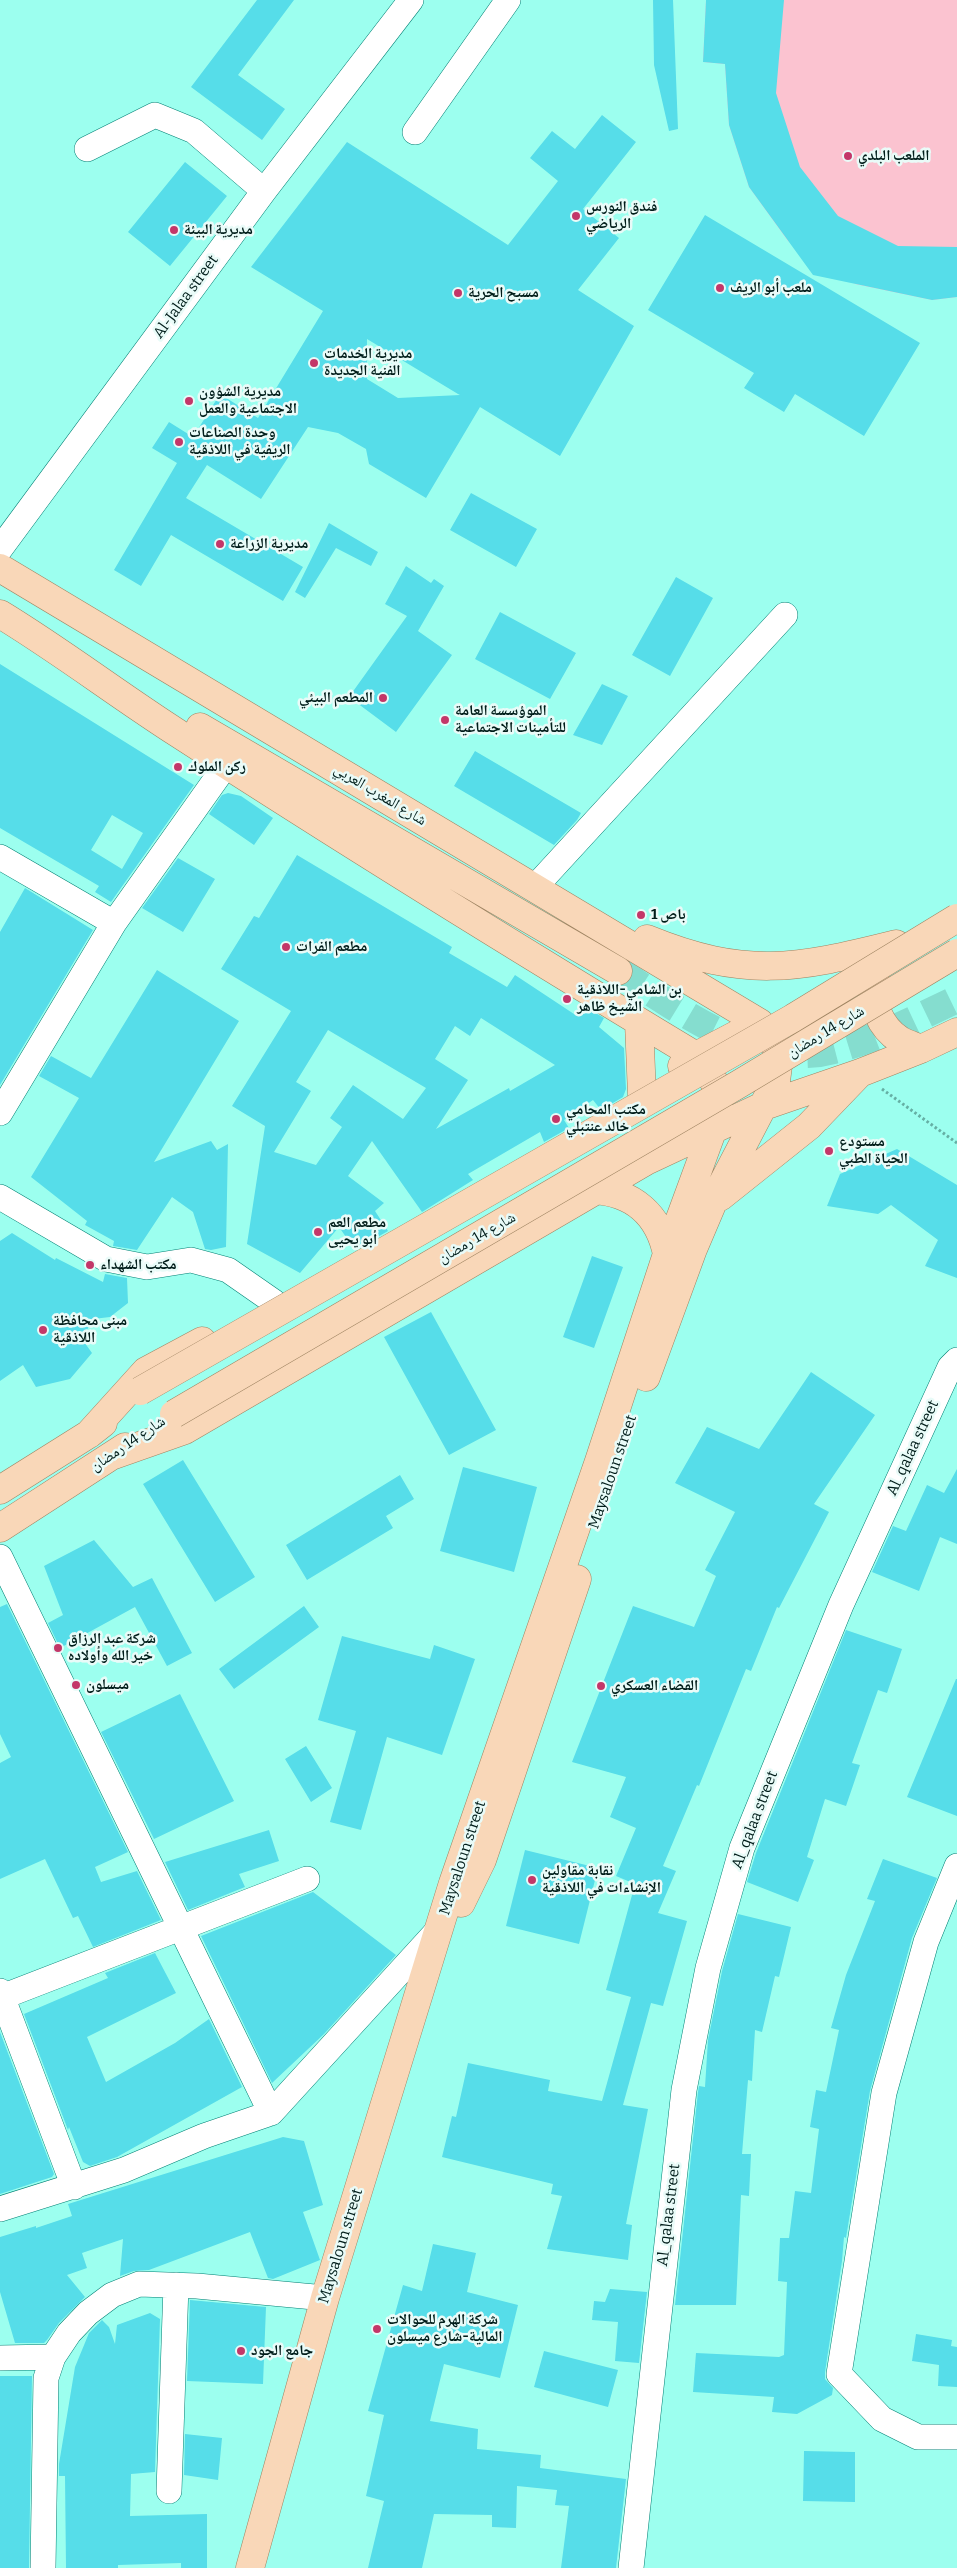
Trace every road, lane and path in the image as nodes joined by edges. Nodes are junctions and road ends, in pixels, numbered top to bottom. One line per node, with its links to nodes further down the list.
1 (411, 0): 5 (street, Al-Jalaa street)
2 (508, 0): 3 (street)
3 (415, 132)
4 (87, 150): 5 (street)
5 (264, 191): 6 (street, Al-Jalaa street)
6 (0, 549)
7 (0, 568): 13 (main road, شارع المغرب العربي)
8 (0, 614): 10 (main road)
9 (786, 616): 13 (street)
10 (64, 654): 11 (main road); 20 (main road)
11 (226, 765): 17 (street); 21 (main road)
12 (0, 857): 17 (street)
13 (535, 887): 15 (main road, شارع المغرب العربي)
14 (957, 906): 18 (main road)
15 (568, 907): 18 (main road); 22 (main road, شارع المغرب العربي)
16 (957, 918): 38 (main road, شارع 14 رمضان, bridge)
17 (114, 923): 29 (street)
18 (896, 944): 22 (main road); 24 (main road)
19 (957, 953): 39 (main road, شارع 14 رمضان, bridge)
20 (618, 971)
21 (639, 1022): 25 (main road); 27 (main road)
22 (760, 1023): 25 (main road); 28 (main road, Maysaloun street)
23 (957, 1032): 24 (main road)
24 (922, 1049): 26 (main road)
25 (696, 1056): 27 (main road); 30 (main road, Maysaloun street)
26 (860, 1073): 28 (main road); 31 (path); 34 (main road)
27 (642, 1095): 36 (main road)
28 (762, 1107): 30 (main road); 34 (main road, Maysaloun street)
29 (0, 1114)
30 (712, 1131): 32 (main road); 35 (main road, Maysaloun street)
31 (957, 1143)
32 (593, 1190): 35 (main road); 39 (main road)
33 (0, 1197): 36 (street)
34 (713, 1202): 45 (main road, Maysaloun street)
35 (667, 1254): 45 (main road, Maysaloun street)
36 (274, 1302): 38 (main road)
37 (957, 1360): 59 (street, Al_qalaa street)
38 (90, 1434): 40 (main road, شارع 14 رمضان)
39 (110, 1456): 41 (main road, شارع 14 رمضان)
40 (0, 1490)
41 (0, 1528)
42 (0, 1556): 46 (street)
43 (957, 1866): 55 (street)
44 (307, 1879): 46 (street)
45 (441, 1926): 48 (street); 52 (main road, Maysaloun street)
46 (182, 1927): 47 (street); 48 (street)
47 (1, 1994): 49 (street)
48 (272, 2113): 49 (street)
49 (74, 2187): 50 (street)
50 (0, 2209)
51 (176, 2285): 52 (street); 53 (street); 56 (street)
52 (325, 2298): 58 (main road, Maysaloun street)
53 (52, 2357): 54 (street); 57 (street)
54 (0, 2358)
55 (957, 2437)
56 (169, 2491)
57 (43, 2568)
58 (250, 2568)
59 (631, 2568)

